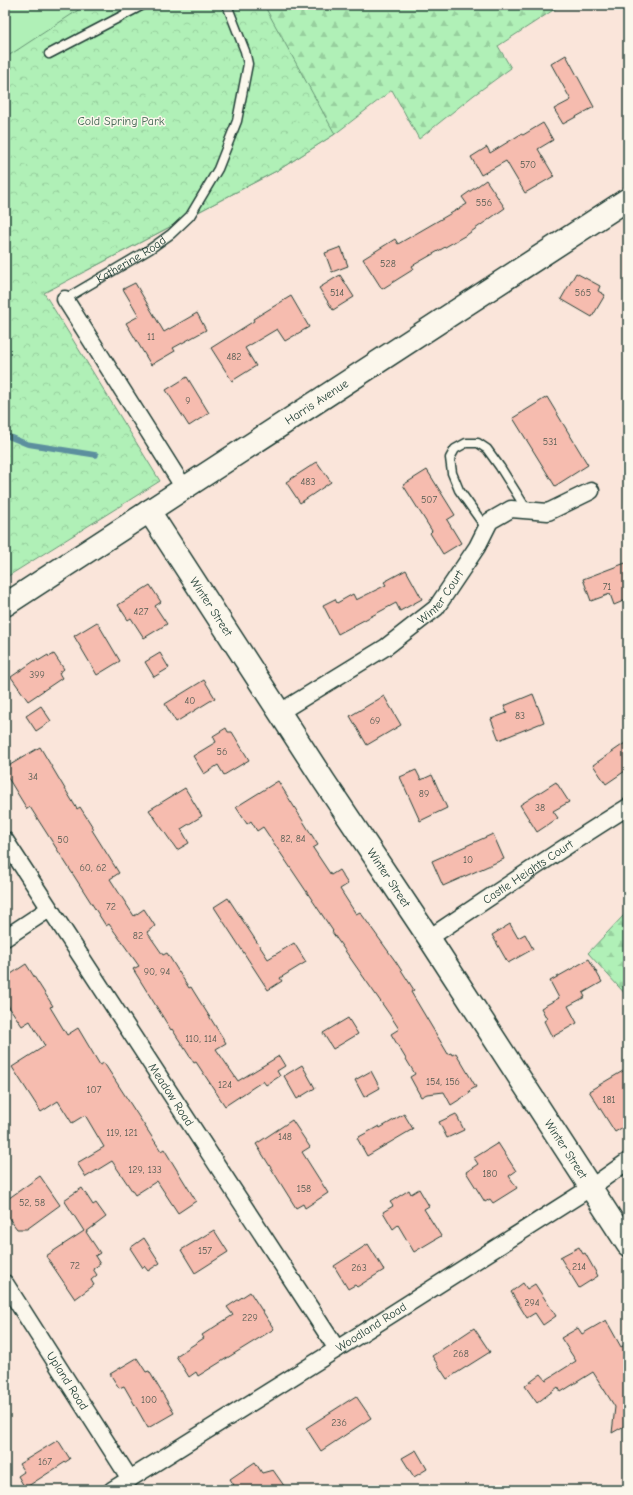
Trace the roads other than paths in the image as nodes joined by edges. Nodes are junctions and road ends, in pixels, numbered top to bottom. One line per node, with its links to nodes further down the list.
1 (143, 5): 3 (lane)
2 (227, 5): 5 (lane, Katherine Road)
3 (49, 54)
4 (628, 198): 6 (main road, Harris Avenue)
5 (65, 299): 6 (street, Katherine Road)
6 (184, 488): 9 (main road, Harris Avenue)
7 (591, 491): 8 (street, Winter Court)
8 (527, 510): 10 (street, Winter Court); 10 (lane)
9 (149, 511): 11 (main road, Harris Avenue); 12 (main road, Winter Street)
10 (486, 528): 12 (street, Winter Court)
11 (5, 605)
12 (280, 712): 17 (main road, Winter Street)
13 (628, 807): 17 (street, Castle Heights Court)
14 (5, 840): 15 (street, Meadow Road)
15 (49, 908): 16 (street); 22 (street, Meadow Road)
16 (5, 938)
17 (429, 938): 19 (main road, Winter Street)
18 (628, 1161): 19 (street, Woodland Road)
19 (590, 1188): 20 (main road, Winter Street); 22 (street, Woodland Road)
20 (628, 1245)
21 (5, 1283): 23 (street, Upland Road)
22 (336, 1350): 23 (street, Woodland Road)
23 (130, 1479): 24 (street, Woodland Road)
24 (112, 1490)

